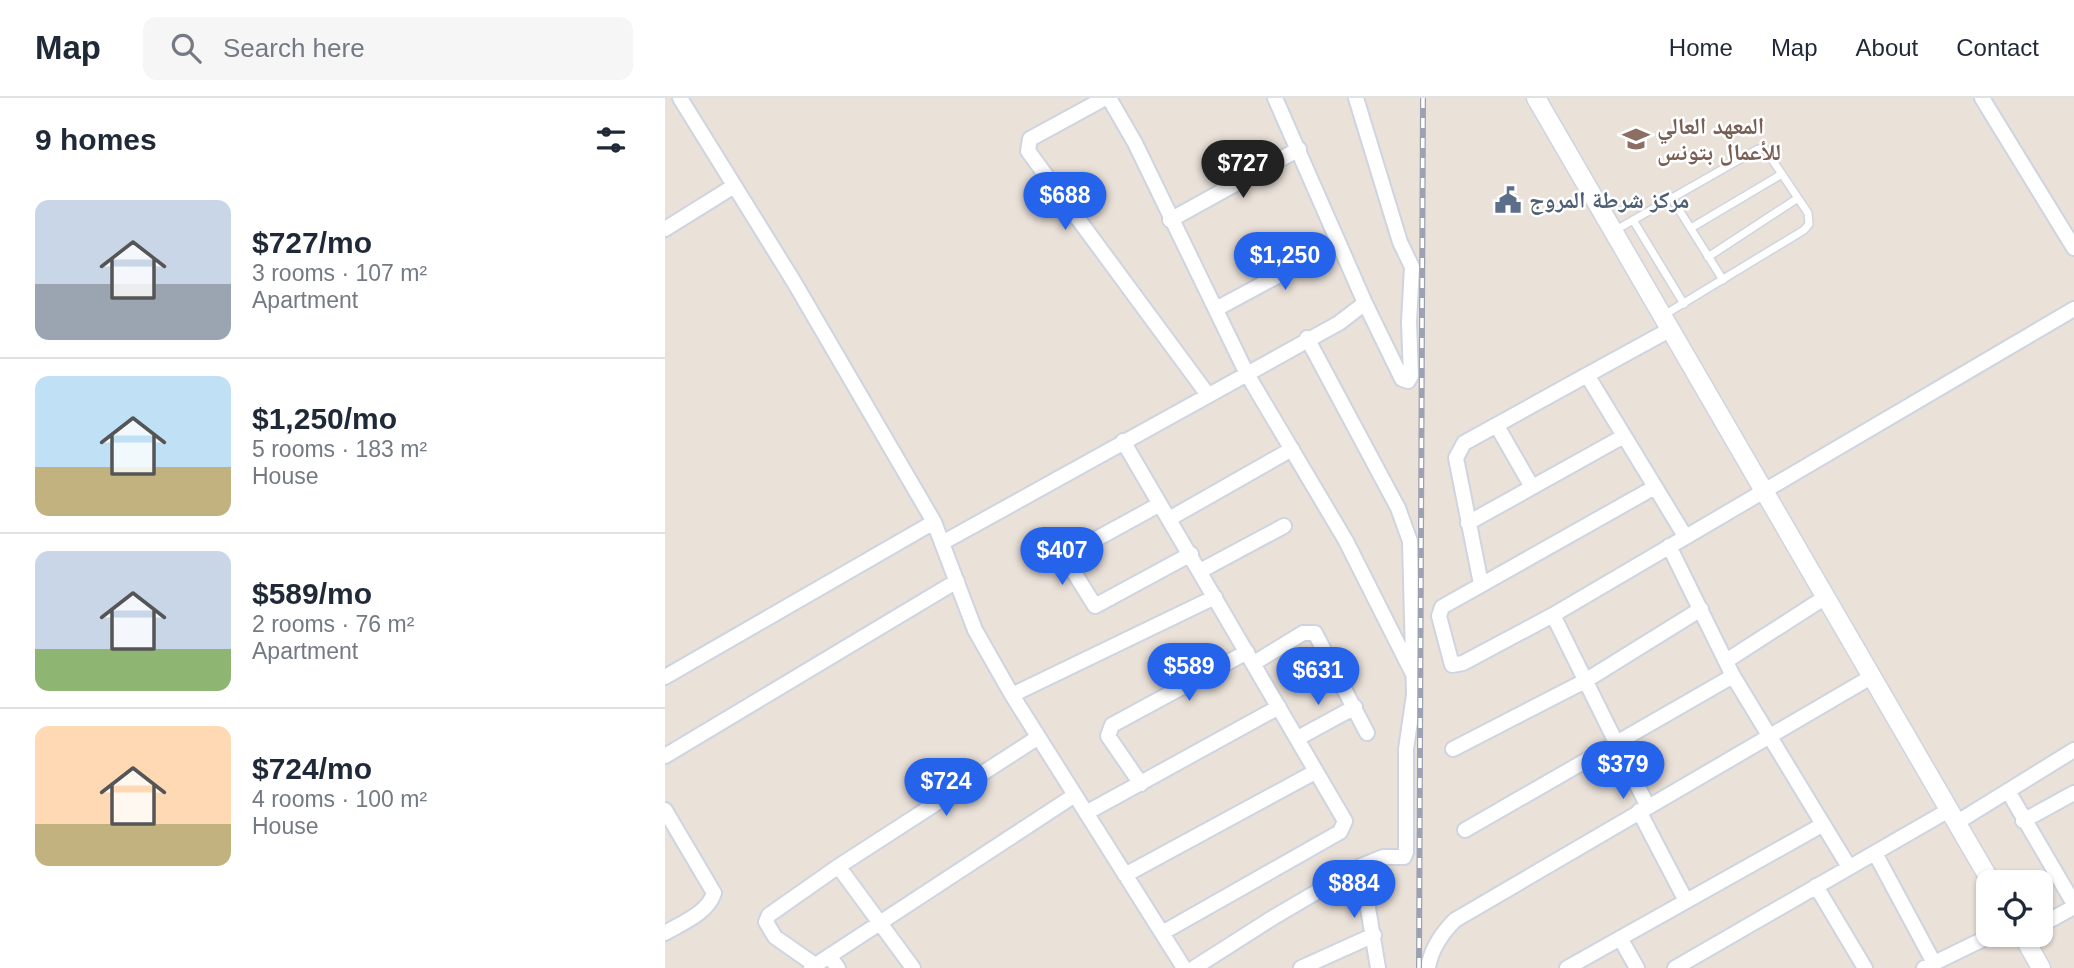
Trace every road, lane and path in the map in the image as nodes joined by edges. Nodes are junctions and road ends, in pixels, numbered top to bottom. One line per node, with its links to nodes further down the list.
1 (680, 98): 9 (street)
2 (1107, 98): 12 (street); 29 (street)
3 (1275, 98): 7 (street)
4 (1356, 98): 21 (street)
5 (1536, 98): 16 (street)
6 (1982, 98): 18 (street)
7 (1299, 149): 12 (street); 17 (street)
8 (1782, 174): 10 (lane); 11 (lane); 15 (lane)
9 (734, 186): 14 (street); 39 (street)
10 (1671, 197): 13 (lane); 15 (lane)
11 (1798, 198): 19 (lane); 20 (lane)
12 (1170, 220): 23 (street)
13 (1633, 220): 16 (lane); 22 (lane)
14 (667, 224)
15 (1691, 228): 19 (lane)
16 (1613, 231): 25 (street)
17 (1337, 244): 21 (street); 23 (street)
18 (2074, 248)
19 (1708, 257): 20 (lane)
20 (1723, 280): 22 (lane)
21 (1365, 303): 26 (street)
22 (1684, 304): 25 (lane)
23 (1216, 309): 27 (street)
24 (2074, 309): 36 (street)
25 (1667, 322): 28 (street); 36 (street)
26 (1307, 338): 27 (street); 57 (street)
27 (1247, 374): 29 (street); 33 (street)
28 (1587, 375): 30 (street); 31 (street)
29 (1208, 395): 32 (street)
30 (1497, 426): 34 (street); 40 (street)
31 (1624, 436): 34 (street); 35 (street)
32 (1123, 441): 37 (street); 44 (street)
33 (1292, 449): 38 (street); 57 (street)
34 (1532, 487): 40 (street)
35 (1655, 487): 42 (street); 50 (street)
36 (1762, 492): 42 (street); 52 (street)
37 (1160, 504): 38 (street); 45 (street)
38 (1169, 519): 47 (street)
39 (934, 523): 44 (street); 59 (street)
40 (1468, 523): 50 (street)
41 (1284, 526): 48 (street)
42 (1685, 536): 46 (street)
43 (1055, 542): 47 (street)
44 (942, 543): 49 (street)
45 (1089, 543)
46 (1669, 547): 53 (street); 54 (street)
47 (1191, 554): 48 (street)
48 (1200, 571): 51 (street)
49 (957, 581): 62 (street); 72 (street)
50 (1481, 584): 54 (street)
51 (1215, 597): 55 (street); 62 (street)
52 (1824, 598): 56 (street); 60 (street)
53 (1701, 610): 56 (street); 61 (street)
54 (1553, 615): 61 (street)
55 (1251, 657): 63 (street); 64 (street); 74 (street)
56 (1727, 661): 58 (street)
57 (1413, 675): 86 (street)
58 (1734, 676): 68 (street); 69 (street)
59 (665, 677)
60 (1871, 677): 68 (street); 81 (street)
61 (1585, 681): 69 (street); 70 (street)
62 (1012, 695): 66 (street)
63 (1279, 707): 67 (street); 74 (street)
64 (1355, 707): 65 (street); 67 (street)
65 (1367, 733)
66 (1037, 738): 77 (street); 88 (street)
67 (1298, 738): 73 (street)
68 (1771, 738): 78 (street); 83 (street)
69 (1614, 742): 78 (street); 84 (street)
70 (1453, 749)
71 (2074, 750): 75 (street)
72 (665, 756)
73 (1315, 772): 90 (street); 97 (street)
74 (1141, 784): 80 (street)
75 (2008, 791): 81 (street); 82 (street)
76 (2074, 793): 82 (street)
77 (1075, 795): 80 (street); 95 (street)
78 (1644, 809): 92 (street); 110 (street)
79 (665, 810): 96 (street)
80 (1086, 813): 90 (street)
81 (1953, 816): 85 (street); 89 (street)
82 (2022, 821): 93 (street)
83 (1822, 825): 87 (street); 92 (street)
84 (1465, 830)
85 (1875, 853): 87 (street); 104 (street)
86 (1361, 866): 98 (street); 107 (street)
87 (1850, 867): 91 (street)
88 (836, 868): 95 (street); 103 (street)
89 (1984, 870)
90 (1125, 875): 97 (street)
91 (1816, 886): 113 (street); 114 (street)
92 (1686, 901): 99 (street)
93 (2074, 906): 94 (street)
94 (2053, 918)
95 (881, 922): 102 (street); 105 (street)
96 (665, 933)
97 (1162, 933): 106 (street)
98 (1374, 935): 108 (street); 109 (street)
99 (1620, 938): 111 (street); 112 (street)
100 (1976, 943): 104 (street)
101 (2030, 947): 115 (street)
102 (834, 962): 103 (street)
103 (813, 966)
104 (1929, 966)
105 (913, 968)
106 (1184, 968)
107 (1194, 968)
108 (1301, 968)
109 (1378, 968)
110 (1428, 968)
111 (1567, 968)
112 (1637, 968)
113 (1675, 968)
114 (1865, 968)
115 (2041, 968)

